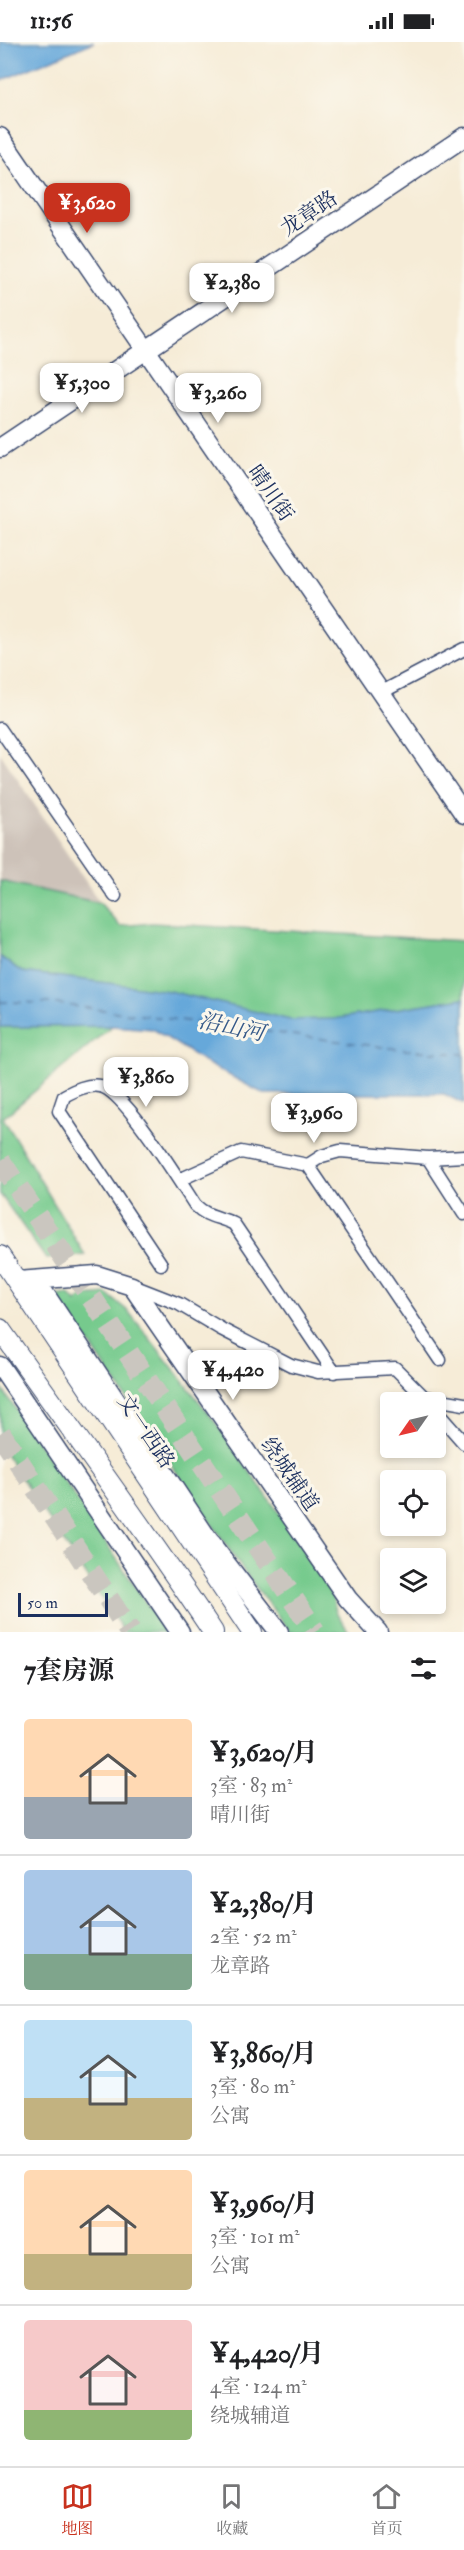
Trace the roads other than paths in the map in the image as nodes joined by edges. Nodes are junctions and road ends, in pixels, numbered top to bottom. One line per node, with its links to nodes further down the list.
1 (0, 137): 3 (street, 晴川街)
2 (464, 137): 3 (street, 龙章路)
3 (145, 350): 4 (street, 龙章路); 6 (street, 晴川街)
4 (0, 448)
5 (464, 649): 6 (street)
6 (382, 692): 8 (street, 晴川街)
7 (0, 729): 9 (street)
8 (464, 814)
9 (116, 896)
10 (464, 1156): 11 (street)
11 (429, 1158): 12 (street); 14 (street)
12 (308, 1165): 13 (street); 20 (street)
13 (180, 1180): 16 (street); 22 (street)
14 (464, 1214)
15 (0, 1256): 17 (main road, 文一西路)
16 (161, 1264)
17 (27, 1281): 18 (street); 28 (street); 29 (main road, 文一西路)
18 (132, 1286): 22 (street); 35 (street, 绕城辅道)
19 (0, 1329): 32 (main road)
20 (440, 1360)
21 (0, 1366): 31 (street)
22 (334, 1372): 23 (street)
23 (418, 1392)
24 (446, 1402): 25 (street)
25 (464, 1404)
26 (446, 1423): 27 (street)
27 (464, 1443)
28 (151, 1456): 29 (main road); 30 (street)
29 (167, 1506): 30 (main road); 33 (main road, 文一西路)
30 (212, 1545): 34 (street)
31 (180, 1632)
32 (213, 1632)
33 (252, 1632)
34 (279, 1632)
35 (378, 1632)

